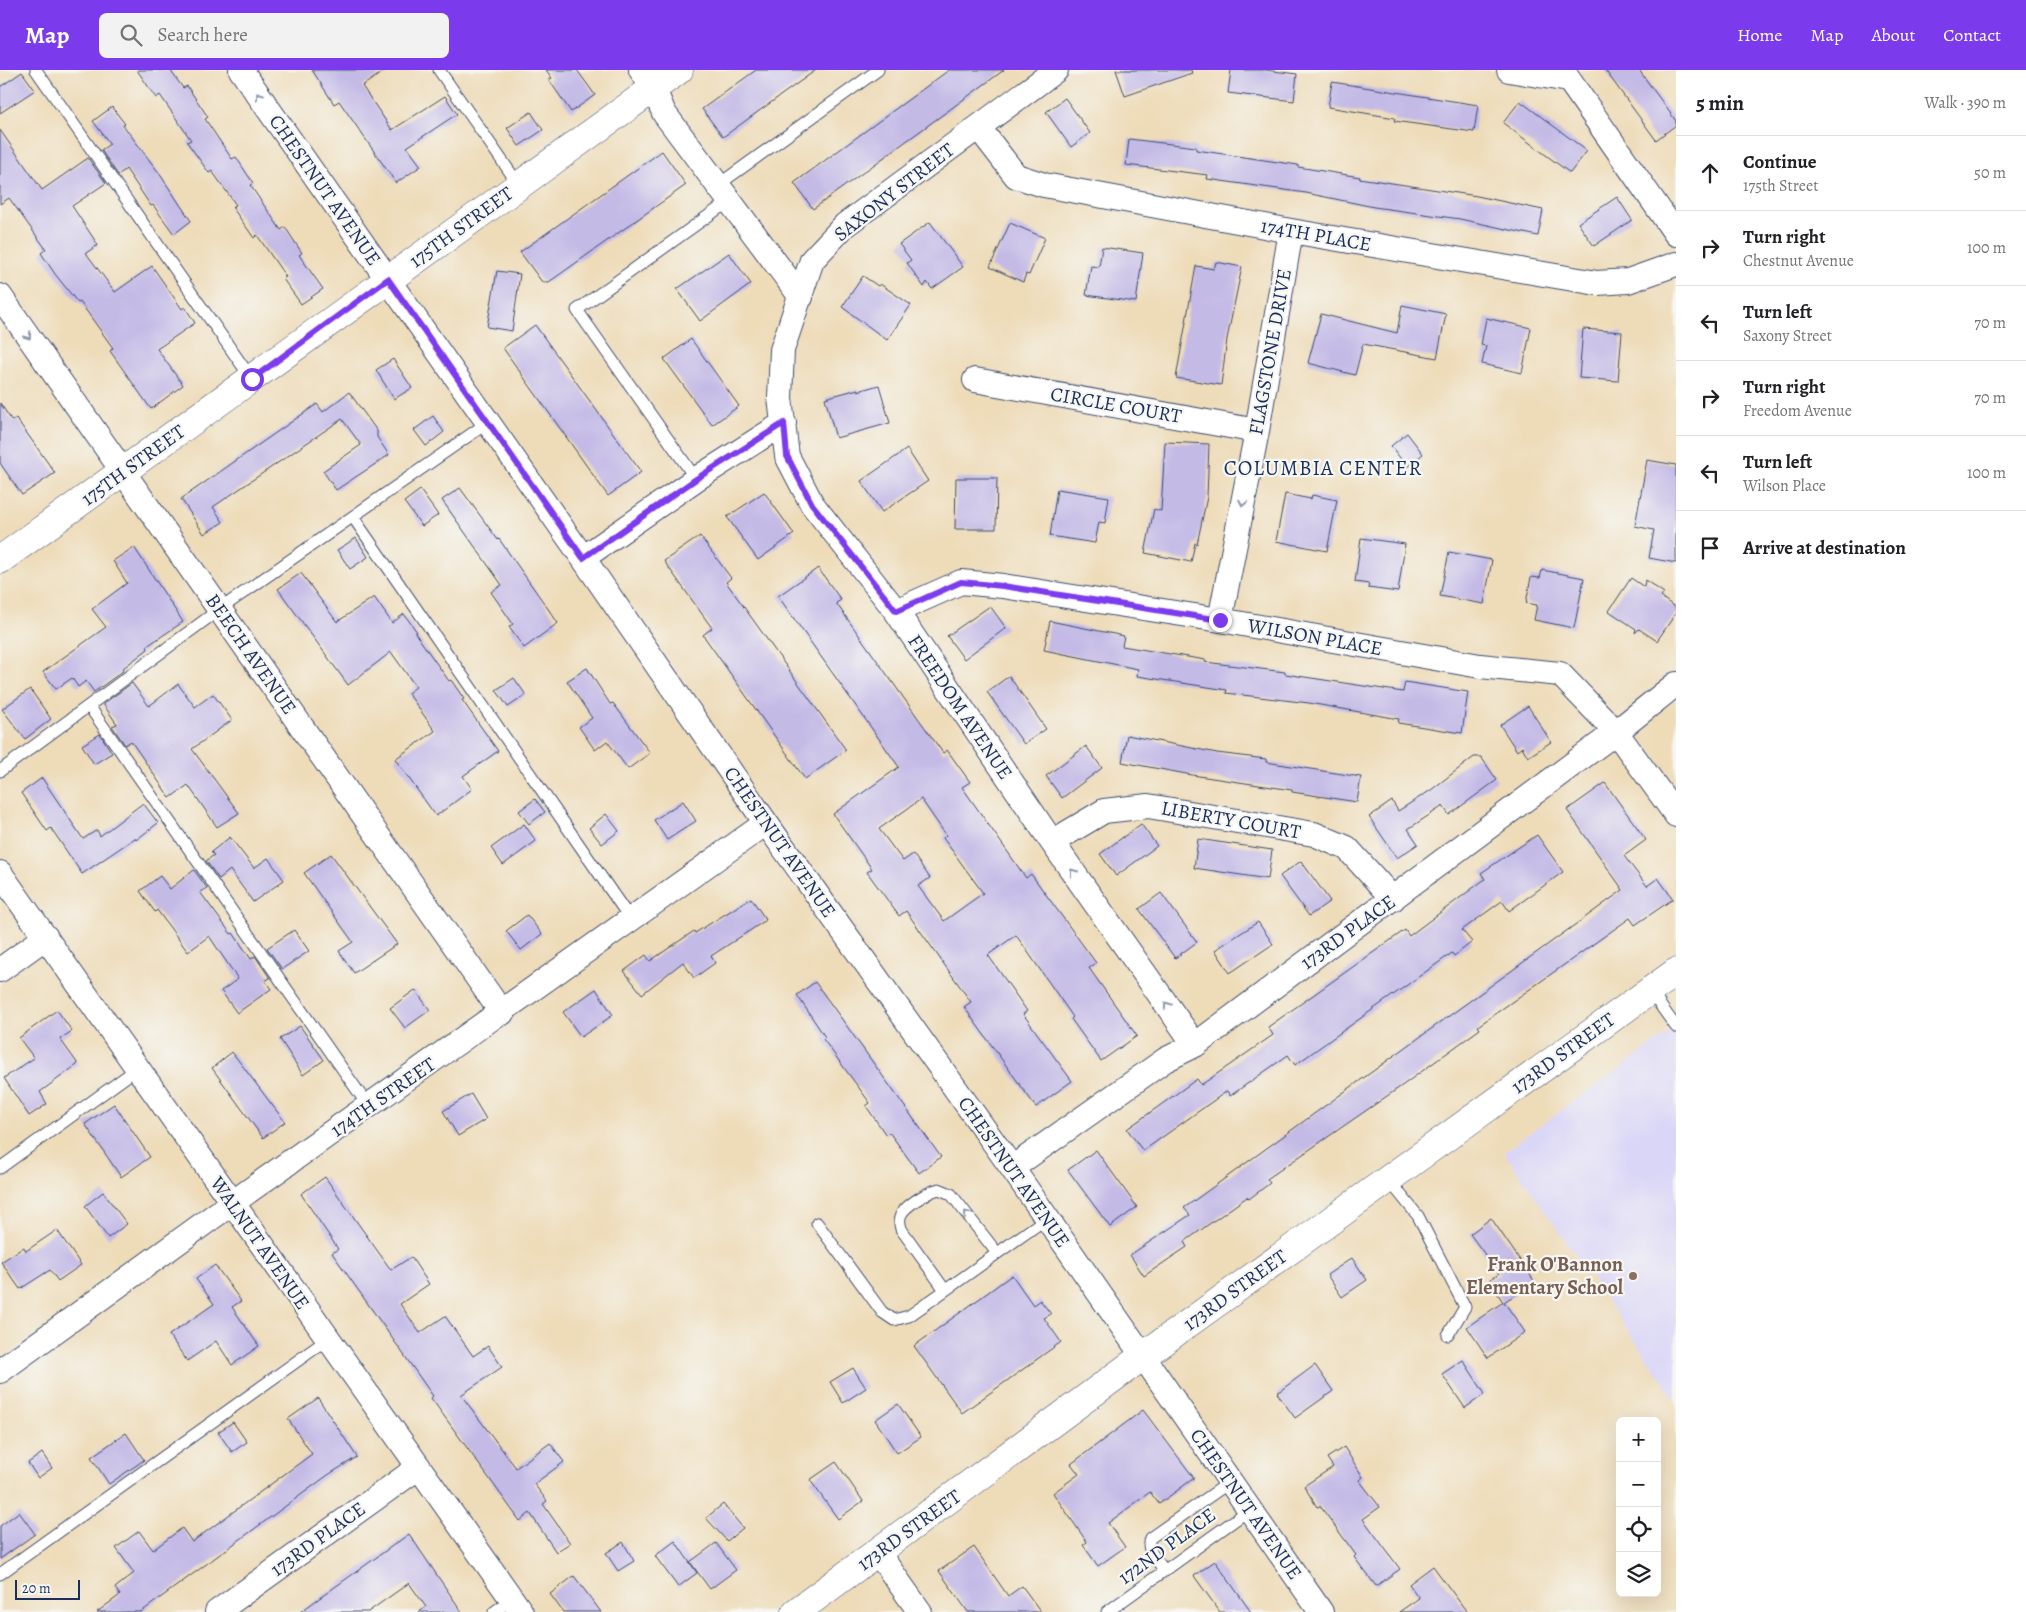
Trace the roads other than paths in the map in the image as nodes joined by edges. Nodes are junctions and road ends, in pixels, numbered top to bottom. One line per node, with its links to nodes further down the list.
1 (36, 70): 20 (lane)
2 (241, 70): 16 (street, CHESTNUT AVENUE, one-way to 2)
3 (439, 70): 11 (lane)
4 (679, 70): 9 (street, 175TH STREET)
5 (878, 70): 12 (lane)
6 (1056, 70): 10 (street, SAXONY STREET)
7 (1509, 70): 8 (street)
8 (1566, 75): 14 (street)
9 (647, 79): 11 (street, 175TH STREET); 12 (street)
10 (979, 128): 13 (street, 174TH PLACE); 18 (street, SAXONY STREET)
11 (520, 185): 16 (street, 175TH STREET)
12 (723, 193): 18 (street); 26 (lane)
13 (1290, 231): 15 (street, 174TH PLACE); 24 (street, FLAGSTONE DRIVE)
14 (1676, 234)
15 (1676, 264)
16 (388, 279): 20 (street, 175TH STREET); 22 (street, CHESTNUT AVENUE)
17 (0, 296): 25 (street, BEECH AVENUE, one-way to 25)
18 (801, 297): 19 (street, SAXONY STREET)
19 (782, 350): 23 (street, FREEDOM AVENUE)
20 (252, 379): 25 (street, 175TH STREET)
21 (976, 380): 24 (street, CIRCLE COURT)
22 (487, 423): 27 (lane); 28 (street, CHESTNUT AVENUE)
23 (784, 423): 26 (street); 31 (street, FREEDOM AVENUE)
24 (1257, 431): 32 (street, FLAGSTONE DRIVE, one-way to 32)
25 (124, 472): 29 (street, 175TH STREET); 30 (street, BEECH AVENUE)
26 (696, 479): 28 (street)
27 (352, 517): 30 (lane); 42 (lane)
28 (583, 558): 38 (street, CHESTNUT AVENUE)
29 (0, 560)
30 (220, 609): 34 (lane); 47 (street, BEECH AVENUE)
31 (896, 611): 32 (street, WILSON PLACE); 39 (street, FREEDOM AVENUE)
32 (1220, 620): 35 (street, WILSON PLACE)
33 (1676, 684): 35 (street, 173RD PLACE)
34 (89, 706): 36 (lane); 51 (lane)
35 (1616, 732): 37 (street, WILSON PLACE); 41 (street, 173RD PLACE)
36 (0, 771)
37 (1676, 815)
38 (766, 823): 42 (street, 174TH STREET); 53 (street, CHESTNUT AVENUE)
39 (1052, 842): 41 (street, LIBERTY COURT); 49 (street, FREEDOM AVENUE, one-way to 39)
40 (0, 873): 43 (street, WALNUT AVENUE)
41 (1393, 899): 49 (street, 173RD PLACE)
42 (631, 920): 47 (street, 174TH STREET)
43 (46, 938): 44 (street); 50 (street, WALNUT AVENUE)
44 (0, 970)
45 (1676, 972): 46 (street, 173RD STREET)
46 (1650, 991): 48 (lane); 54 (street, 173RD STREET)
47 (502, 1013): 51 (street, 174TH STREET)
48 (1676, 1027)
49 (1195, 1045): 53 (street, 173RD PLACE)
50 (138, 1068): 52 (lane); 55 (street, WALNUT AVENUE)
51 (369, 1107): 55 (street, 174TH STREET)
52 (0, 1168)
53 (1012, 1168): 56 (street, CHESTNUT AVENUE)
54 (1388, 1180): 60 (lane); 62 (street, 173RD STREET)
55 (232, 1203): 61 (street, WALNUT AVENUE); 63 (street, 174TH STREET)
56 (1047, 1218): 58 (lane); 62 (street, CHESTNUT AVENUE)
57 (817, 1223): 59 (lane)
58 (997, 1253): 59 (lane); 59 (lane, one-way to 59)
59 (945, 1290)
60 (1448, 1335)
61 (328, 1339): 64 (street, WALNUT AVENUE); 69 (lane)
62 (1143, 1356): 65 (street, CHESTNUT AVENUE); 67 (street, 173RD STREET)
63 (0, 1371)
64 (419, 1467): 70 (street, WALNUT AVENUE); 72 (street, 173RD PLACE)
65 (1230, 1482): 66 (street, CHESTNUT AVENUE); 68 (lane)
66 (1249, 1510): 68 (lane, 172ND PLACE); 75 (street, CHESTNUT AVENUE)
67 (878, 1553): 73 (street, 173RD STREET); 74 (street)
68 (1165, 1571): 71 (lane, 172ND PLACE)
69 (0, 1574)
70 (509, 1608)
71 (1114, 1610)
72 (217, 1612)
73 (796, 1612)
74 (920, 1612)
75 (1321, 1612)

